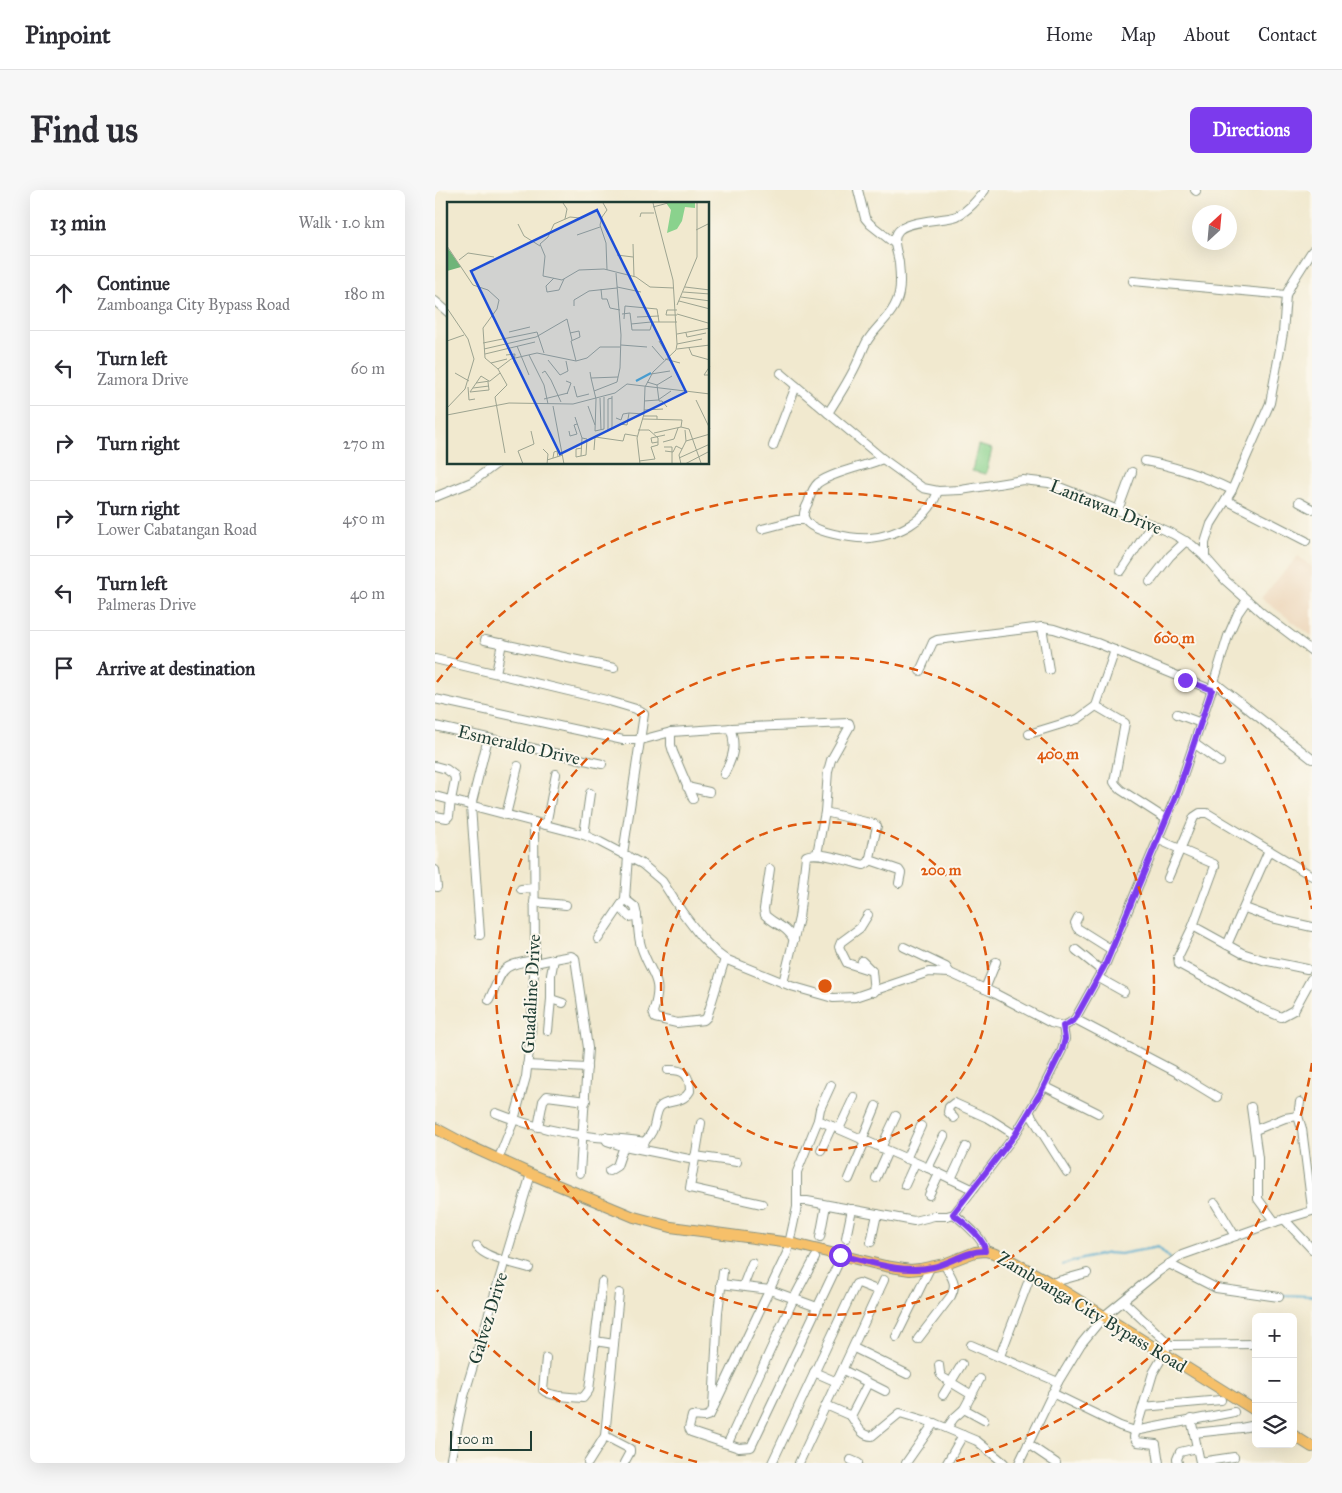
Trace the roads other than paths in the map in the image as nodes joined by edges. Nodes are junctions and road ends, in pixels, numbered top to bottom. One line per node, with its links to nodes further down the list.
1 (858, 190): 3 (street)
2 (985, 190): 3 (street)
3 (894, 243): 11 (street)
4 (1312, 251): 6 (street)
5 (1133, 281): 6 (street)
6 (1286, 295): 17 (street)
7 (435, 301): 8 (street)
8 (447, 311)
9 (781, 373): 10 (street, Lantawan Drive)
10 (796, 386): 11 (street, Lantawan Drive); 12 (street)
11 (828, 413): 13 (street, Lantawan Drive)
12 (773, 446)
13 (883, 459): 18 (street, Lantawan Drive); 24 (street)
14 (1145, 461): 17 (street)
15 (495, 465): 19 (street)
16 (1132, 472): 23 (street)
17 (1231, 490): 20 (street)
18 (938, 491): 23 (street, Lantawan Drive); 24 (street)
19 (435, 498)
20 (1226, 500): 28 (street); 29 (street)
21 (1299, 502): 22 (street)
22 (1312, 509)
23 (1119, 510): 25 (street, Lantawan Drive)
24 (805, 520): 26 (street)
25 (1151, 524): 27 (street, Lantawan Drive); 30 (street)
26 (761, 529)
27 (1185, 541): 29 (street, Lantawan Drive); 31 (street)
28 (1306, 541)
29 (1205, 556): 32 (street, Lantawan Drive)
30 (1121, 571)
31 (1150, 582)
32 (1247, 600): 37 (street, Lantawan Drive); 43 (street)
33 (1042, 627): 36 (street); 40 (street); 41 (street)
34 (485, 640): 35 (street)
35 (502, 643): 39 (street); 42 (street)
36 (1115, 650): 43 (street); 45 (street)
37 (1312, 652)
38 (435, 659): 42 (street)
39 (614, 668)
40 (1049, 670)
41 (920, 672)
42 (497, 673): 53 (street)
43 (1213, 686): 47 (street); 55 (street)
44 (435, 699): 53 (street)
45 (1096, 706): 51 (street); 72 (street)
46 (1177, 714): 47 (street)
47 (1201, 723): 54 (street)
48 (435, 726): 52 (street, Esmeraldo Drive)
49 (730, 728): 50 (street); 61 (street); 69 (street)
50 (671, 732): 53 (street); 62 (street)
51 (1029, 734)
52 (488, 738): 57 (street, Esmeraldo Drive); 68 (street)
53 (641, 740): 80 (street)
54 (1195, 744): 56 (street); 72 (street)
55 (1312, 759)
56 (1220, 762)
57 (602, 764)
58 (435, 766): 67 (street)
59 (518, 766): 70 (street)
60 (556, 774): 74 (street)
61 (724, 774)
62 (687, 787): 63 (street); 66 (street)
63 (709, 792)
64 (590, 793): 75 (street)
65 (435, 796): 67 (street)
66 (693, 799)
67 (451, 800): 68 (street); 71 (street)
68 (471, 806): 70 (street); 100 (street)
69 (825, 812): 79 (street); 81 (street)
70 (506, 815): 73 (street)
71 (435, 816)
72 (1166, 819): 76 (street)
73 (534, 822): 74 (street); 88 (street, Guadaline Drive)
74 (546, 825): 75 (street)
75 (583, 835): 80 (street)
76 (1157, 840): 77 (street); 106 (street)
77 (1181, 849): 78 (street); 85 (street); 98 (street)
78 (1269, 850): 84 (street); 94 (street)
79 (817, 854): 81 (street); 102 (street)
80 (625, 855): 90 (street); 108 (street)
81 (869, 860): 86 (street)
82 (770, 869): 102 (street)
83 (435, 870): 87 (street)
84 (1312, 876)
85 (1168, 878)
86 (899, 884)
87 (437, 887)
88 (534, 888): 89 (street); 91 (street, Guadaline Drive)
89 (521, 889)
90 (625, 899): 93 (street); 95 (street)
91 (534, 902): 92 (street); 109 (street, Guadaline Drive)
92 (566, 904)
93 (620, 907): 95 (street); 101 (street)
94 (1245, 908): 99 (street); 103 (street)
95 (637, 915): 108 (street)
96 (868, 915): 113 (street)
97 (1078, 917): 106 (street)
98 (1193, 926): 103 (street); 116 (street)
99 (1312, 927)
100 (480, 935)
101 (598, 939)
102 (794, 940): 117 (street)
103 (1227, 945): 112 (street)
104 (904, 948): 114 (street)
105 (1076, 950): 115 (street)
106 (1112, 950): 115 (street)
107 (554, 959): 109 (street); 121 (street); 128 (street)
108 (725, 959): 117 (street)
109 (535, 961): 122 (street); 127 (street, Guadaline Drive)
110 (862, 962): 113 (street)
111 (997, 962): 118 (street)
112 (1309, 966): 116 (street)
113 (872, 971): 119 (street)
114 (950, 973): 118 (street); 119 (street)
115 (1100, 974): 120 (street); 124 (street)
116 (1311, 979)
117 (783, 983): 119 (street)
118 (985, 989): 125 (street)
119 (874, 992)
120 (1124, 992)
121 (551, 999): 123 (street); 126 (street)
122 (489, 1000)
123 (563, 1003)
124 (1075, 1019): 125 (street); 133 (street)
125 (1063, 1026): 131 (street)
126 (548, 1031)
127 (527, 1065): 128 (street); 144 (street, Guadaline Drive)
128 (587, 1068): 134 (street)
129 (668, 1070): 157 (street)
130 (831, 1085): 145 (street)
131 (1044, 1086): 138 (street); 140 (street)
132 (853, 1096): 149 (street)
133 (1217, 1097)
134 (586, 1102): 147 (street); 152 (street)
135 (1299, 1102): 142 (street)
136 (875, 1106): 156 (street)
137 (1251, 1107): 151 (street)
138 (1029, 1112): 153 (street); 170 (street)
139 (496, 1113): 144 (street)
140 (1098, 1113)
141 (897, 1116): 162 (street)
142 (1298, 1116): 151 (street); 185 (street)
143 (954, 1118): 153 (street)
144 (514, 1120): 147 (street); 165 (street, Guadaline Drive)
145 (818, 1120): 149 (street); 180 (street)
146 (701, 1123): 163 (street)
147 (538, 1126): 152 (street)
148 (921, 1126): 164 (street)
149 (836, 1127): 156 (street); 161 (street)
150 (435, 1128): 165 (main road, Zamboanga City Bypass Road)
151 (1255, 1130): 189 (street)
152 (582, 1135): 154 (street); 171 (street)
153 (1015, 1135): 178 (street)
154 (605, 1136): 157 (street); 158 (street)
155 (944, 1136): 168 (street)
156 (864, 1141): 162 (street); 175 (street)
157 (645, 1142): 160 (street)
158 (624, 1146): 160 (street); 169 (street)
159 (966, 1147): 176 (street)
160 (638, 1148): 163 (street)
161 (821, 1150)
162 (884, 1150): 164 (street); 174 (street)
163 (694, 1158): 166 (street); 182 (street)
164 (906, 1159): 167 (street)
165 (498, 1160): 172 (main road, Zamboanga City Bypass Road)
166 (737, 1162)
167 (915, 1163): 168 (street); 177 (street)
168 (928, 1168): 173 (street)
169 (609, 1171)
170 (1067, 1172)
171 (580, 1173)
172 (531, 1174): 194 (main road, Zamboanga City Bypass Road); 199 (street, Galvez Drive)
173 (939, 1174): 176 (street); 179 (street)
174 (876, 1178)
175 (849, 1179)
176 (951, 1179): 178 (street)
177 (905, 1185)
178 (971, 1189): 187 (street)
179 (929, 1195)
180 (797, 1202): 183 (street); 194 (street)
181 (1215, 1203): 190 (street)
182 (762, 1204)
183 (826, 1205): 184 (street); 191 (street)
184 (852, 1209): 186 (street); 192 (street)
185 (1312, 1210): 188 (street)
186 (877, 1214): 187 (street); 193 (street)
187 (953, 1214): 197 (street)
188 (1284, 1219): 189 (street); 196 (street)
189 (1275, 1222): 190 (street)
190 (1235, 1236): 202 (street)
191 (820, 1237)
192 (846, 1238)
193 (871, 1242)
194 (790, 1243): 205 (main road, Zamboanga City Bypass Road); 214 (street)
195 (477, 1246): 199 (street)
196 (1312, 1249)
197 (985, 1251): 201 (main road, Zamboanga City Bypass Road); 207 (main road, Zamboanga City Bypass Road)
198 (815, 1258): 218 (street)
199 (505, 1261): 204 (street); 269 (street, Galvez Drive)
200 (752, 1263): 213 (street)
201 (944, 1264): 205 (main road, Zamboanga City Bypass Road); 223 (street)
202 (1169, 1264): 217 (street); 219 (street)
203 (837, 1266): 220 (street)
204 (529, 1268)
205 (930, 1268): 222 (street)
206 (723, 1272): 212 (street)
207 (1032, 1272): 211 (main road, Zamboanga City Bypass Road); 230 (street)
208 (1087, 1273): 211 (street)
209 (884, 1280): 215 (street)
210 (602, 1282): 224 (street)
211 (1051, 1283): 221 (main road, Zamboanga City Bypass Road)
212 (721, 1284): 213 (street); 250 (street)
213 (743, 1286): 214 (street)
214 (770, 1290): 218 (street); 250 (street)
215 (879, 1290): 228 (street); 235 (street)
216 (619, 1293): 225 (street)
217 (1279, 1297)
218 (794, 1298): 220 (street); 264 (street)
219 (1123, 1301): 221 (street); 229 (street)
220 (817, 1308): 264 (street)
221 (1104, 1316): 229 (main road, Zamboanga City Bypass Road); 240 (street)
222 (896, 1337)
223 (918, 1339)
224 (595, 1341): 225 (street); 231 (street)
225 (614, 1344): 262 (street)
226 (1252, 1344): 229 (street)
227 (971, 1345): 230 (street)
228 (854, 1348): 234 (street); 236 (street)
229 (1167, 1349): 248 (street); 249 (main road, Zamboanga City Bypass Road)
230 (1000, 1356): 240 (street)
231 (546, 1358)
232 (962, 1364): 239 (street)
233 (939, 1365): 239 (street)
234 (843, 1370): 238 (street); 241 (street)
235 (815, 1372): 238 (street); 272 (street)
236 (907, 1374)
237 (980, 1378): 245 (street)
238 (837, 1382): 247 (street)
239 (951, 1382): 244 (street); 245 (street)
240 (1058, 1382): 243 (street)
241 (868, 1383): 242 (street); 253 (street)
242 (885, 1391)
243 (1053, 1392): 259 (street); 265 (street)
244 (943, 1395)
245 (972, 1395): 251 (street)
246 (1221, 1400): 248 (street)
247 (826, 1405): 253 (street); 273 (street)
248 (1143, 1407): 259 (street)
249 (1252, 1408)
250 (713, 1409): 264 (street)
251 (964, 1409): 255 (street); 258 (street)
252 (1234, 1412): 254 (street)
253 (851, 1416): 256 (street)
254 (1191, 1419): 259 (street); 260 (street)
255 (984, 1420)
256 (934, 1423): 258 (street); 274 (street)
257 (1252, 1427): 260 (street)
258 (947, 1428): 261 (street)
259 (1135, 1431): 279 (street)
260 (1194, 1433): 267 (street)
261 (963, 1435): 275 (street); 276 (street)
262 (605, 1436): 270 (street); 271 (street)
263 (1297, 1438): 266 (main road)
264 (728, 1443)
265 (1028, 1444): 277 (street); 278 (street)
266 (1312, 1447)
267 (1197, 1448): 268 (street); 280 (street)
268 (1234, 1457)
269 (450, 1463)
270 (588, 1463)
271 (624, 1463)
272 (772, 1463)
273 (799, 1463)
274 (907, 1463)
275 (947, 1463)
276 (1004, 1463)
277 (1019, 1463)
278 (1056, 1463)
279 (1159, 1463)
280 (1178, 1463)

